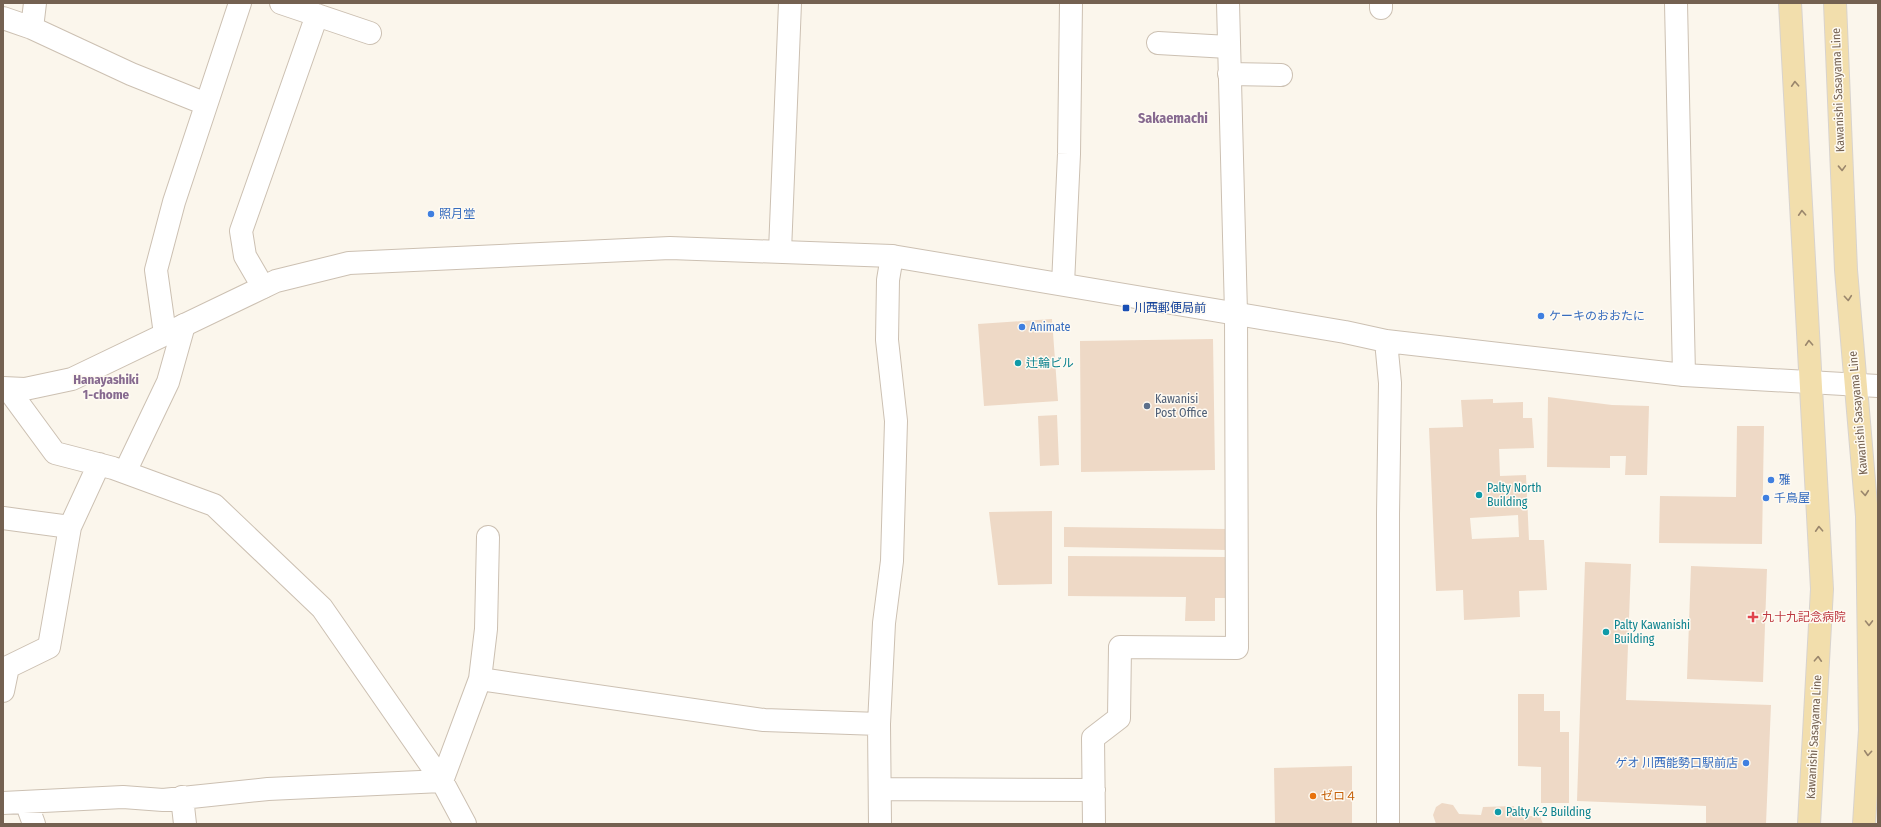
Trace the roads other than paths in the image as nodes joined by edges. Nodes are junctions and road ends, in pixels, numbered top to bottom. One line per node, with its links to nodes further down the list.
1 (35, 3): 12 (street)
2 (240, 3): 18 (street)
3 (282, 3): 10 (street)
4 (790, 3): 19 (street)
5 (1071, 3): 21 (street)
6 (1228, 3): 15 (street)
7 (1676, 3): 26 (street)
8 (1790, 3): 27 (main road, Kawanishi Sasayama Line, one-way to 8)
9 (1835, 3): 28 (main road, Kawanishi Sasayama Line, one-way to 28)
10 (317, 15): 13 (street); 22 (street)
11 (3, 18): 12 (street)
12 (32, 28): 18 (street)
13 (370, 33)
14 (1158, 43): 15 (street)
15 (1228, 46): 16 (street)
16 (1229, 74): 17 (street); 23 (street)
17 (1281, 75)
18 (206, 104): 24 (street)
19 (780, 251): 20 (street); 22 (street)
20 (892, 256): 21 (street); 39 (street)
21 (1063, 284): 23 (street)
22 (263, 287): 24 (street)
23 (1236, 313): 25 (street); 43 (street)
24 (174, 329): 30 (street); 32 (street)
25 (1386, 341): 26 (street); 52 (street)
26 (1684, 375): 27 (street)
27 (1811, 382): 28 (street); 53 (main road, Kawanishi Sasayama Line, one-way to 27)
28 (1856, 385): 29 (street); 36 (main road, Kawanishi Sasayama Line, one-way to 36)
29 (1878, 386)
30 (6, 389): 31 (street)
31 (99, 464): 32 (street); 34 (street)
32 (125, 472): 41 (street)
33 (3, 518): 34 (street)
34 (70, 527): 38 (street)
35 (488, 537): 37 (street)
36 (1873, 657): 40 (main road, Kawanishi Sasayama Line, one-way to 40)
37 (480, 679): 39 (street); 41 (street)
38 (3, 691)
39 (879, 724): 42 (street)
40 (1873, 777): 54 (main road, Kawanishi Sasayama Line)
41 (442, 781): 44 (street); 49 (street)
42 (880, 789): 43 (street); 50 (street)
43 (1094, 790): 51 (street)
44 (182, 797): 45 (street); 48 (street)
45 (26, 802): 46 (street); 47 (street)
46 (3, 804)
47 (34, 824)
48 (185, 824)
49 (465, 824)
50 (880, 824)
51 (1094, 824)
52 (1388, 824)
53 (1809, 824)
54 (1864, 824)

